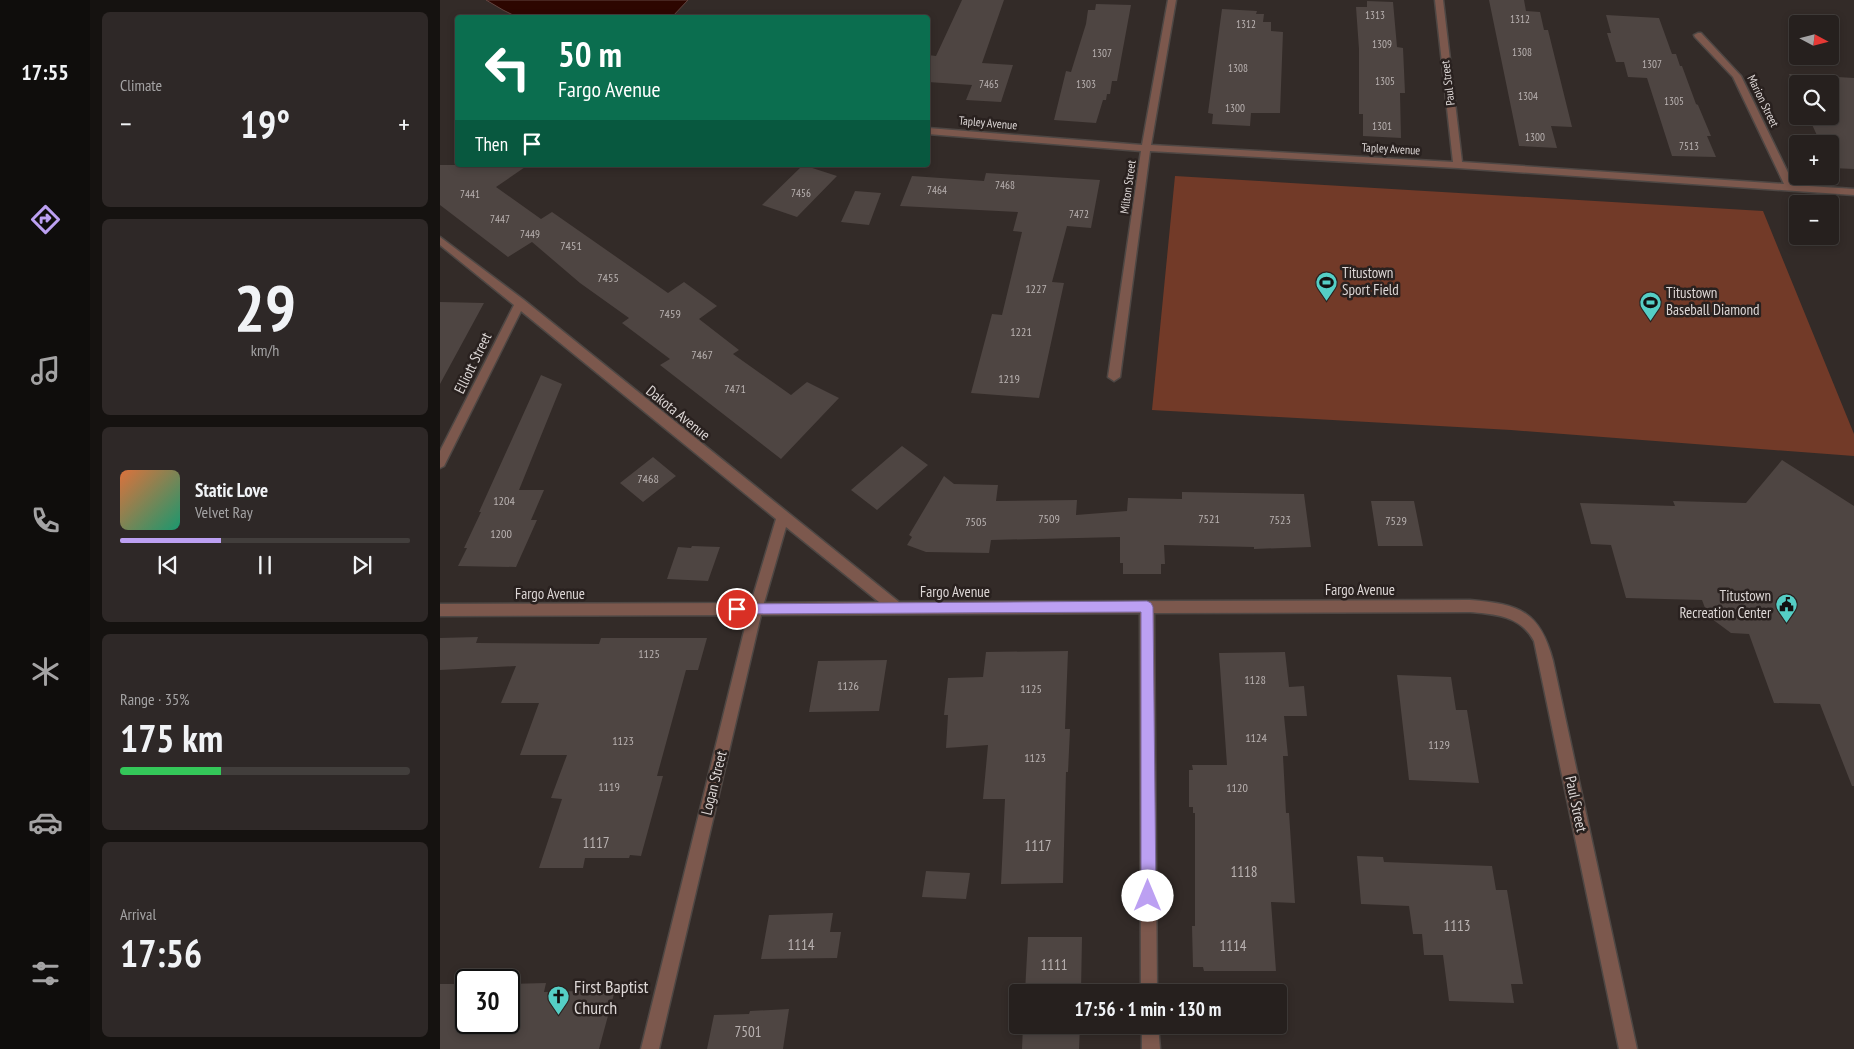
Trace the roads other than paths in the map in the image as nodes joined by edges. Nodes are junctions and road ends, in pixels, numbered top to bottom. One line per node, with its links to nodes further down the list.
1 (1172, 0): 5 (street, Milton Street)
2 (1438, 0): 6 (street, Paul Street)
3 (1698, 35): 7 (street, Marion Street)
4 (930, 131): 5 (street, Tapley Avenue)
5 (1146, 148): 6 (street, Tapley Avenue); 11 (street, Milton Street)
6 (1458, 165): 7 (street, Tapley Avenue)
7 (1791, 188): 8 (street, Tapley Avenue)
8 (1854, 192)
9 (440, 240): 10 (street, Dakota Avenue)
10 (520, 303): 12 (street, Elliott Street); 13 (street, Dakota Avenue)
11 (1114, 377)
12 (440, 463)
13 (783, 517): 16 (street, Dakota Avenue); 17 (street, Logan Street)
14 (1470, 606): 15 (street, Fargo Avenue); 23 (street, Paul Street)
15 (1147, 607): 16 (street, Fargo Avenue); 19 (street)
16 (896, 608): 17 (street, Fargo Avenue)
17 (756, 609): 18 (street, Fargo Avenue); 21 (street, Logan Street)
18 (440, 610)
19 (1149, 984)
20 (1150, 1034): 22 (street)
21 (650, 1049)
22 (1151, 1049)
23 (1628, 1049)

